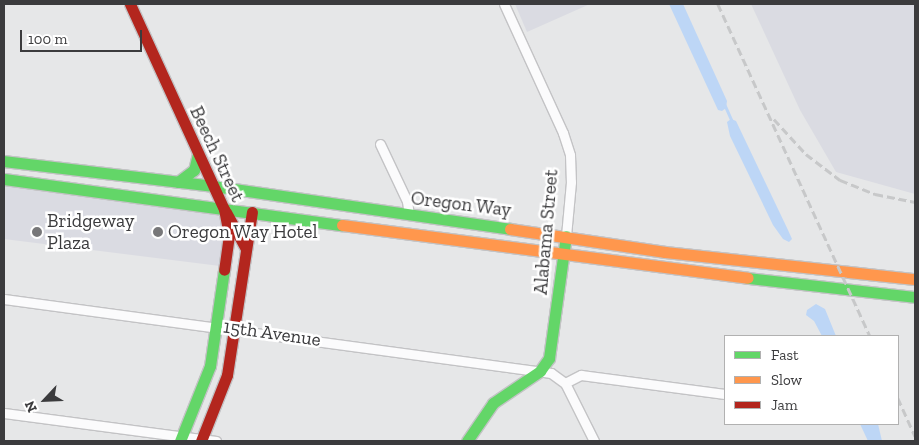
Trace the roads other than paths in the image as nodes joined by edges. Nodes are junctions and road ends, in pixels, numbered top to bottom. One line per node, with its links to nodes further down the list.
1 (130, 4): 4 (main road, Beech Street)
2 (504, 4): 13 (street, Alabama Street)
3 (380, 144): 12 (street)
4 (198, 154): 7 (main road); 8 (main road, Beech Street)
5 (4, 160): 7 (main road, Oregon Way)
6 (4, 179): 9 (main road, Oregon Way)
7 (178, 182): 8 (main road, Oregon Way)
8 (213, 186): 9 (main road); 10 (main road, Beech Street); 12 (main road, Oregon Way)
9 (155, 199): 10 (main road, Oregon Way)
10 (224, 209): 11 (main road, Oregon Way); 14 (main road); 19 (main road, Beech Street)
11 (252, 212): 14 (main road, Beech Street); 15 (main road, Oregon Way)
12 (409, 215): 13 (main road, Oregon Way)
13 (566, 236): 15 (main road, Alabama Street); 16 (main road, Oregon Way)
14 (247, 254): 20 (main road, Beech Street)
15 (563, 254): 17 (main road, Oregon Way); 21 (main road, Alabama Street)
16 (915, 279)
17 (915, 297)
18 (4, 299): 19 (street, 15th Avenue)
19 (216, 326): 20 (street, 15th Avenue); 25 (main road, Beech Street)
20 (236, 328): 21 (street, 15th Avenue); 26 (main road, Beech Street)
21 (540, 371): 22 (street, 15th Avenue); 28 (main road, Alabama Street)
22 (565, 383): 23 (street); 29 (street)
23 (724, 394)
24 (4, 413): 25 (street)
25 (181, 439): 26 (street)
26 (202, 440): 27 (street)
27 (216, 441)
28 (467, 441)
29 (594, 441)

